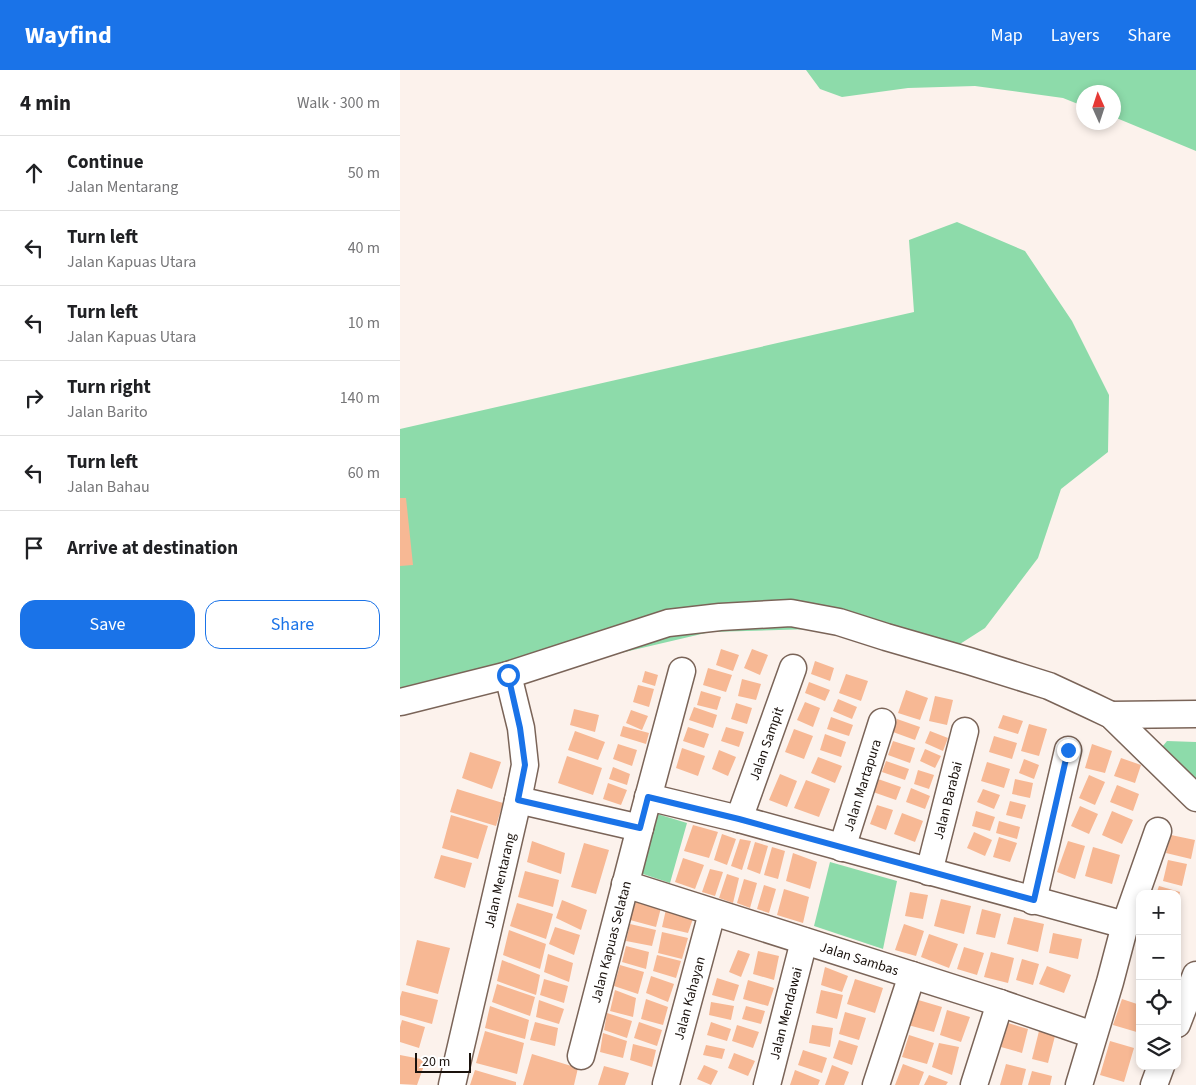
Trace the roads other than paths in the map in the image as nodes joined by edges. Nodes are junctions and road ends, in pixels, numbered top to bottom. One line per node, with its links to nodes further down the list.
1 (793, 668): 13 (street, Jalan Sampit)
2 (682, 671): 10 (street, Jalan Kapuas Selatan)
3 (508, 675): 4 (street); 6 (street); 12 (street, Jalan Mentarang)
4 (400, 701)
5 (1196, 714): 6 (street)
6 (1111, 715): 11 (street)
7 (882, 722): 16 (street, Jalan Martapura)
8 (965, 731): 17 (street, Jalan Barabai)
9 (1068, 750): 19 (street)
10 (648, 797): 13 (street); 14 (street, Jalan Kapuas Selatan)
11 (1196, 798)
12 (518, 800): 14 (street); 31 (street, Jalan Mentarang)
13 (739, 819): 16 (street)
14 (640, 828): 18 (street, Jalan Kapuas Selatan)
15 (1158, 831): 21 (street)
16 (842, 848): 17 (street)
17 (929, 872): 19 (street)
18 (625, 884): 20 (street, Jalan Sambas); 28 (street, Jalan Kapuas Selatan)
19 (1034, 900): 21 (street)
20 (712, 913): 22 (street, Jalan Sambas); 30 (street, Jalan Kahayan)
21 (1125, 925): 27 (street)
22 (804, 941): 23 (street, Jalan Sambas); 32 (street, Jalan Mendawai)
23 (912, 975): 25 (street, Jalan Sambas); 33 (street)
24 (1196, 975): 26 (street)
25 (1000, 1003): 27 (street, Jalan Sambas); 34 (street)
26 (1181, 1014)
27 (1094, 1035): 35 (street)
28 (580, 1056)
29 (1160, 1070): 36 (street)
30 (666, 1084)
31 (452, 1085)
32 (767, 1085)
33 (876, 1085)
34 (974, 1085)
35 (1079, 1085)
36 (1154, 1085)

